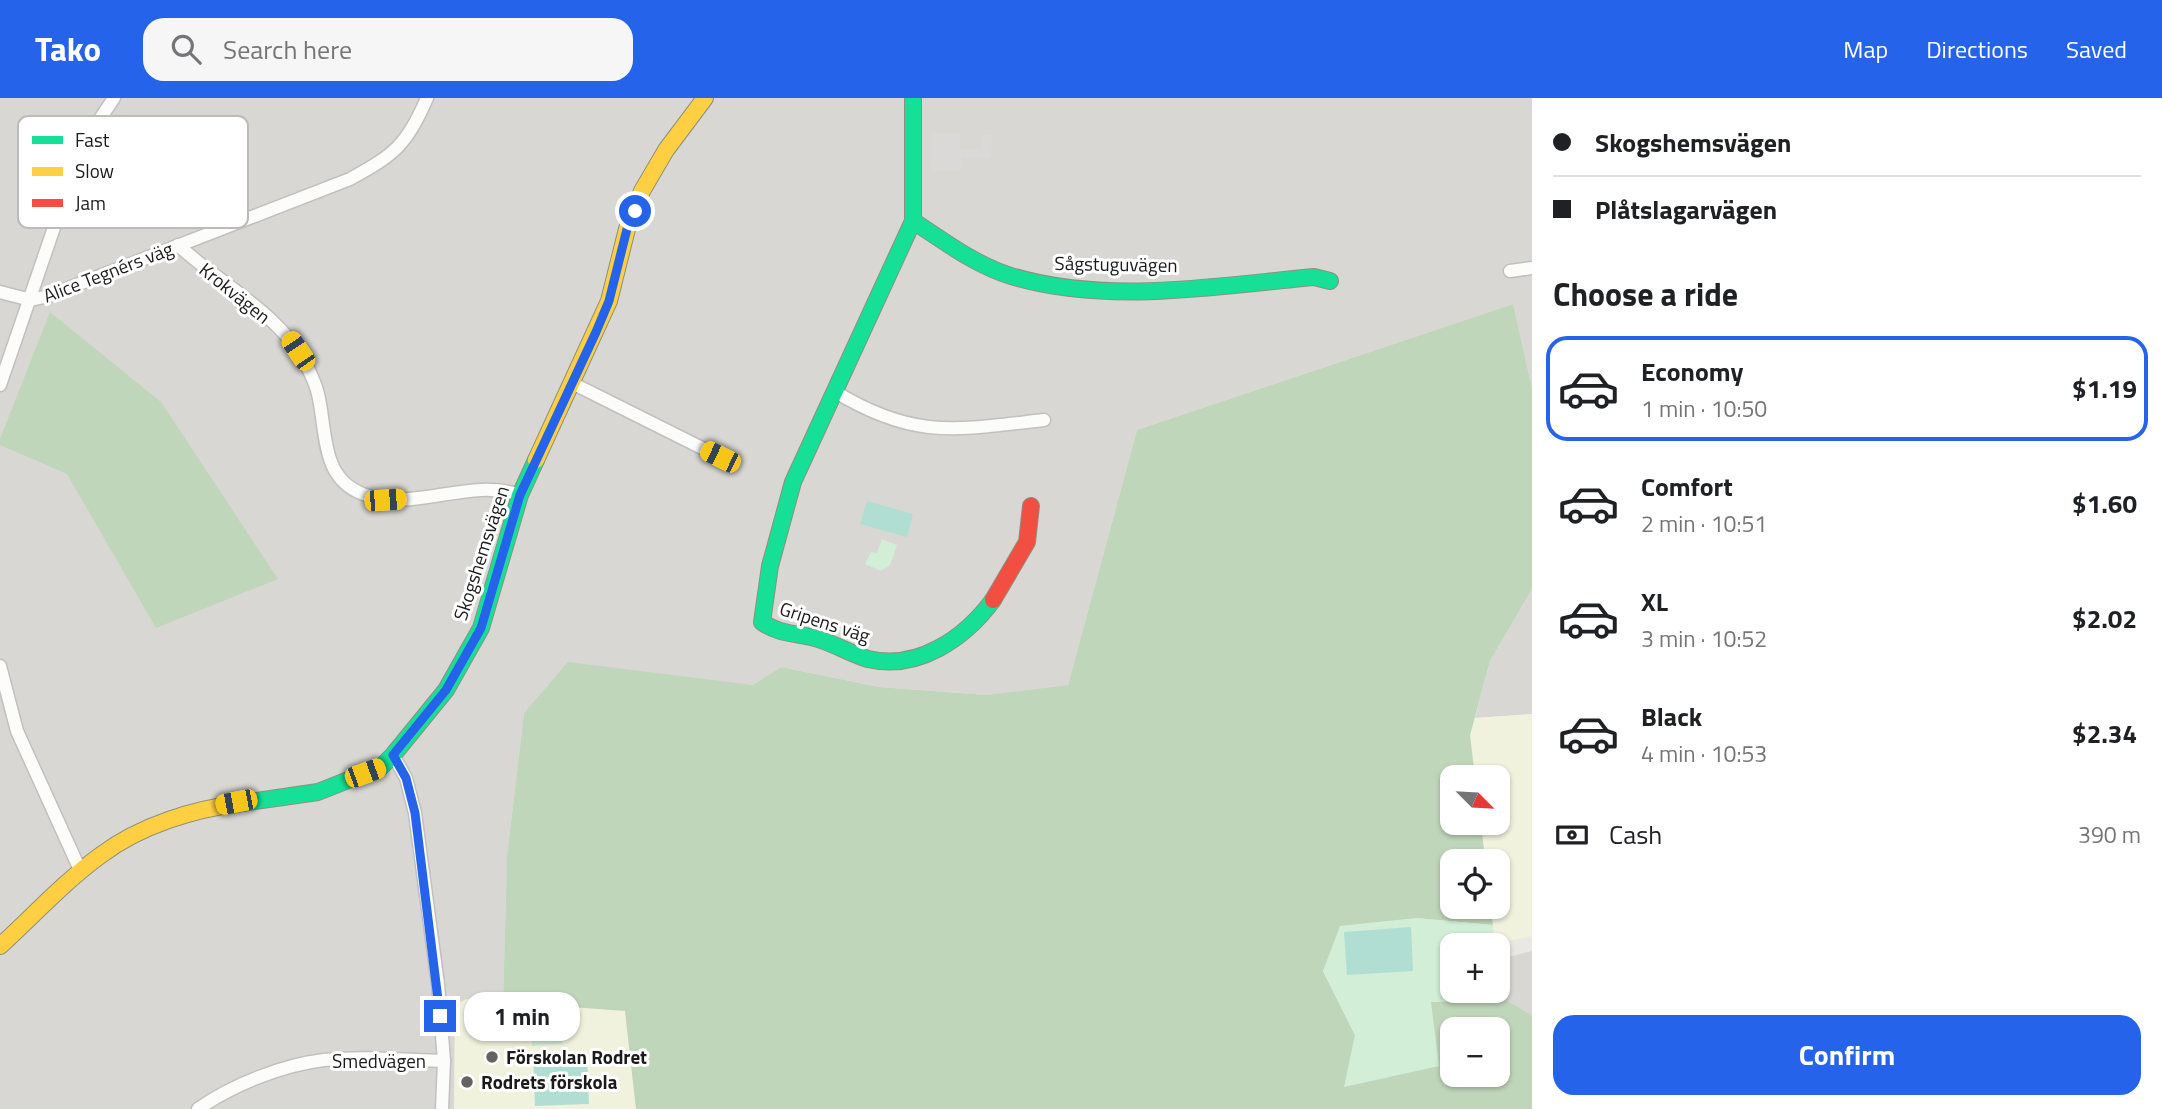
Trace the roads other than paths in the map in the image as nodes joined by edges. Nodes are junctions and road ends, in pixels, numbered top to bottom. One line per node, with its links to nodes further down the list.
1 (114, 98): 5 (street)
2 (427, 98): 6 (street, Alice Tegnérs väg)
3 (705, 98): 16 (street, Skogshemsvägen)
4 (913, 98): 7 (street)
5 (102, 116)
6 (248, 218)
7 (913, 221): 13 (street, Sågstuguvägen); 18 (street, Gripens väg)
8 (55, 228): 15 (street)
9 (222, 228): 10 (street, Alice Tegnérs väg)
10 (178, 245): 15 (street, Alice Tegnérs väg); 21 (street, Krokvägen)
11 (1532, 268): 12 (street)
12 (1510, 271)
13 (1330, 281)
14 (0, 292): 15 (street)
15 (31, 300): 17 (street)
16 (574, 384): 20 (street); 21 (street, Skogshemsvägen)
17 (0, 385)
18 (834, 391): 19 (street); 22 (street, Gripens väg)
19 (1044, 420)
20 (720, 457)
21 (520, 495): 24 (street, Skogshemsvägen)
22 (1031, 506)
23 (0, 666): 25 (street)
24 (393, 755): 25 (street, Skogshemsvägen); 27 (street)
25 (81, 872): 26 (street, Skogshemsvägen)
26 (0, 946)
27 (444, 1061): 28 (street, Smedvägen); 29 (street)
28 (198, 1109)
29 (442, 1109)

